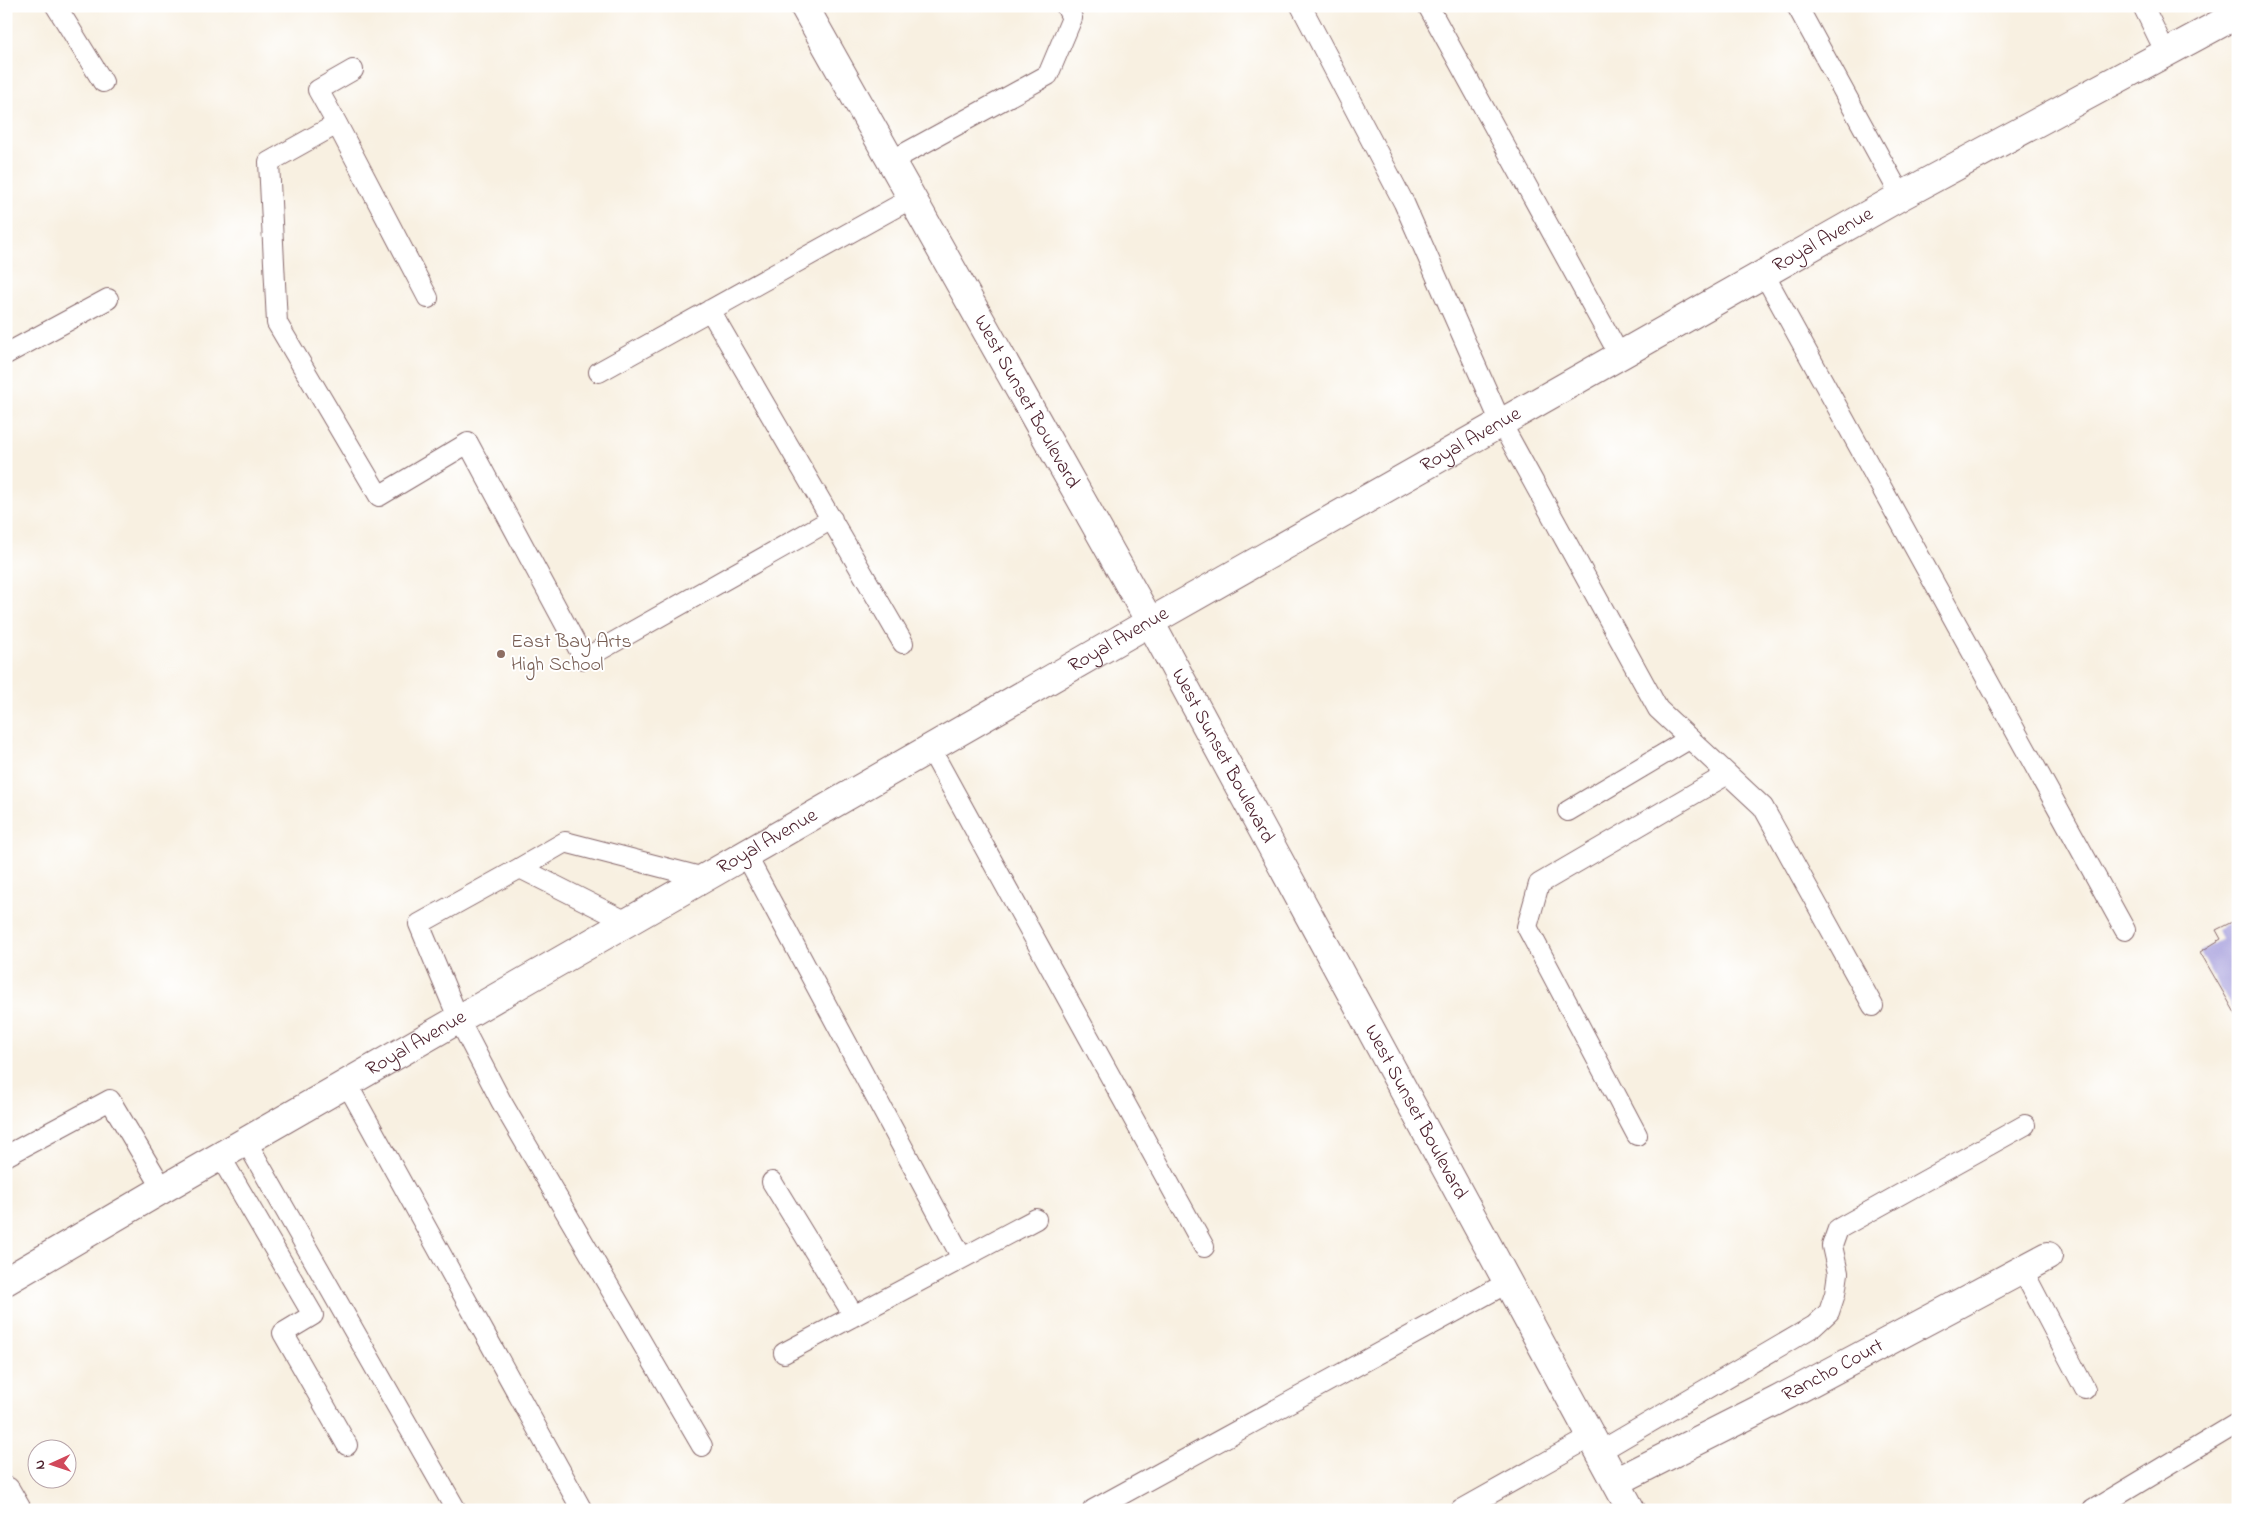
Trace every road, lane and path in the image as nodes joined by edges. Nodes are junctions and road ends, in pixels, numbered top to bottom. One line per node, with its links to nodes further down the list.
1 (56, 6): 11 (lane)
2 (804, 6): 13 (street, West Sunset Boulevard)
3 (1066, 6): 13 (lane)
4 (1301, 6): 23 (lane)
5 (1428, 6): 21 (lane)
6 (1797, 6): 14 (lane)
7 (2143, 6): 9 (lane)
8 (2238, 14): 9 (street, Royal Avenue)
9 (2166, 53): 14 (street, Royal Avenue)
10 (353, 70): 12 (lane)
11 (103, 82)
12 (337, 124): 17 (lane); 24 (lane)
13 (891, 161): 15 (street, West Sunset Boulevard)
14 (1901, 196): 16 (street, Royal Avenue)
15 (912, 198): 19 (lane); 25 (street, West Sunset Boulevard)
16 (1764, 274): 21 (street, Royal Avenue); 35 (lane)
17 (428, 298)
18 (108, 299): 20 (lane)
19 (710, 310): 22 (lane); 24 (lane)
20 (6, 354)
21 (1620, 356): 23 (street, Royal Avenue)
22 (599, 372)
23 (1501, 423): 25 (street, Royal Avenue); 27 (lane)
24 (832, 519): 26 (lane)
25 (1150, 622): 28 (street, Royal Avenue); 52 (street, West Sunset Boulevard)
26 (903, 643)
27 (1690, 739): 29 (lane); 30 (lane)
28 (930, 748): 31 (street, Royal Avenue); 47 (lane)
29 (1726, 775): 36 (lane); 40 (lane)
30 (1568, 811)
31 (746, 855): 33 (street, Royal Avenue); 49 (lane)
32 (520, 868): 33 (lane); 34 (lane); 37 (lane)
33 (704, 878): 34 (street, Royal Avenue)
34 (627, 922): 37 (street, Royal Avenue)
35 (2125, 930)
36 (1873, 1006)
37 (459, 1020): 38 (street, Royal Avenue); 59 (lane)
38 (347, 1084): 41 (street, Royal Avenue); 64 (lane)
39 (2025, 1125): 58 (lane)
40 (1637, 1135)
41 (246, 1141): 43 (street, Royal Avenue); 63 (lane)
42 (6, 1156): 45 (lane)
43 (220, 1156): 45 (street, Royal Avenue); 57 (lane)
44 (772, 1182): 53 (lane)
45 (163, 1188): 51 (street, Royal Avenue)
46 (1036, 1219): 49 (lane)
47 (1204, 1247)
48 (2048, 1256): 50 (street, Rancho Court)
49 (962, 1258): 53 (lane)
50 (2022, 1269): 55 (lane); 60 (street, Rancho Court)
51 (6, 1281)
52 (1507, 1282): 58 (street, West Sunset Boulevard); 65 (lane)
53 (854, 1316): 54 (lane)
54 (784, 1353)
55 (2085, 1389)
56 (2236, 1424): 68 (lane)
57 (348, 1445)
58 (1595, 1445): 60 (street, West Sunset Boulevard); 66 (lane)
59 (702, 1446)
60 (1616, 1482): 67 (street, West Sunset Boulevard)
61 (6, 1491): 62 (street)
62 (17, 1510)
63 (456, 1510)
64 (582, 1510)
65 (1093, 1510)
66 (1460, 1510)
67 (1631, 1510)
68 (2093, 1510)

